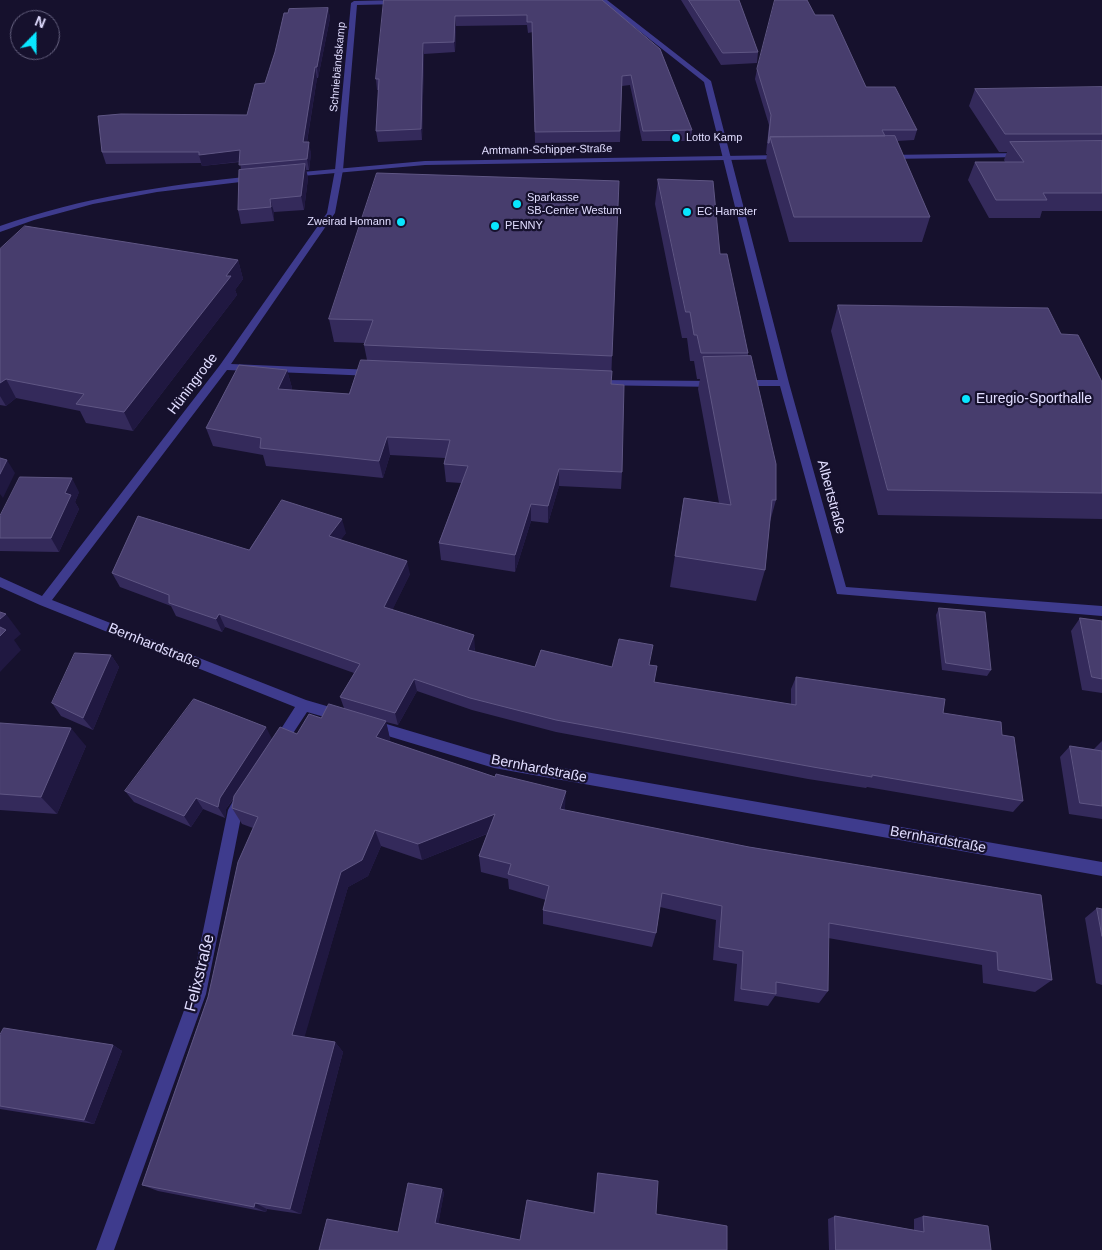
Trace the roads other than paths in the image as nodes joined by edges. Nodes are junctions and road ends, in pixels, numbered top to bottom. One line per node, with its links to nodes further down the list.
1 (603, 0): 5 (street, Albertstraße)
2 (404, 2): 7 (street, Schniebändskamp)
3 (1034, 155): 4 (street)
4 (879, 157)
5 (726, 158): 6 (street, Amtmann-Schipper-Straße); 7 (street, Amtmann-Schipper-Straße); 14 (street, Albertstraße)
6 (792, 158)
7 (338, 170): 8 (street, Amtmann-Schipper-Straße); 11 (street, Hüningrode)
8 (282, 176)
9 (263, 178): 10 (street)
10 (0, 229)
11 (224, 367): 12 (street); 16 (street, Hüningrode)
12 (383, 374)
13 (582, 382): 14 (street)
14 (784, 383): 17 (street, Albertstraße)
15 (0, 582): 16 (street, Bernhardstraße)
16 (44, 602): 18 (street, Bernhardstraße)
17 (1102, 611)
18 (304, 705): 19 (street); 21 (street, Bernhardstraße)
19 (272, 754)
20 (251, 786): 22 (street, Felixstraße)
21 (1102, 869)
22 (105, 1250)

